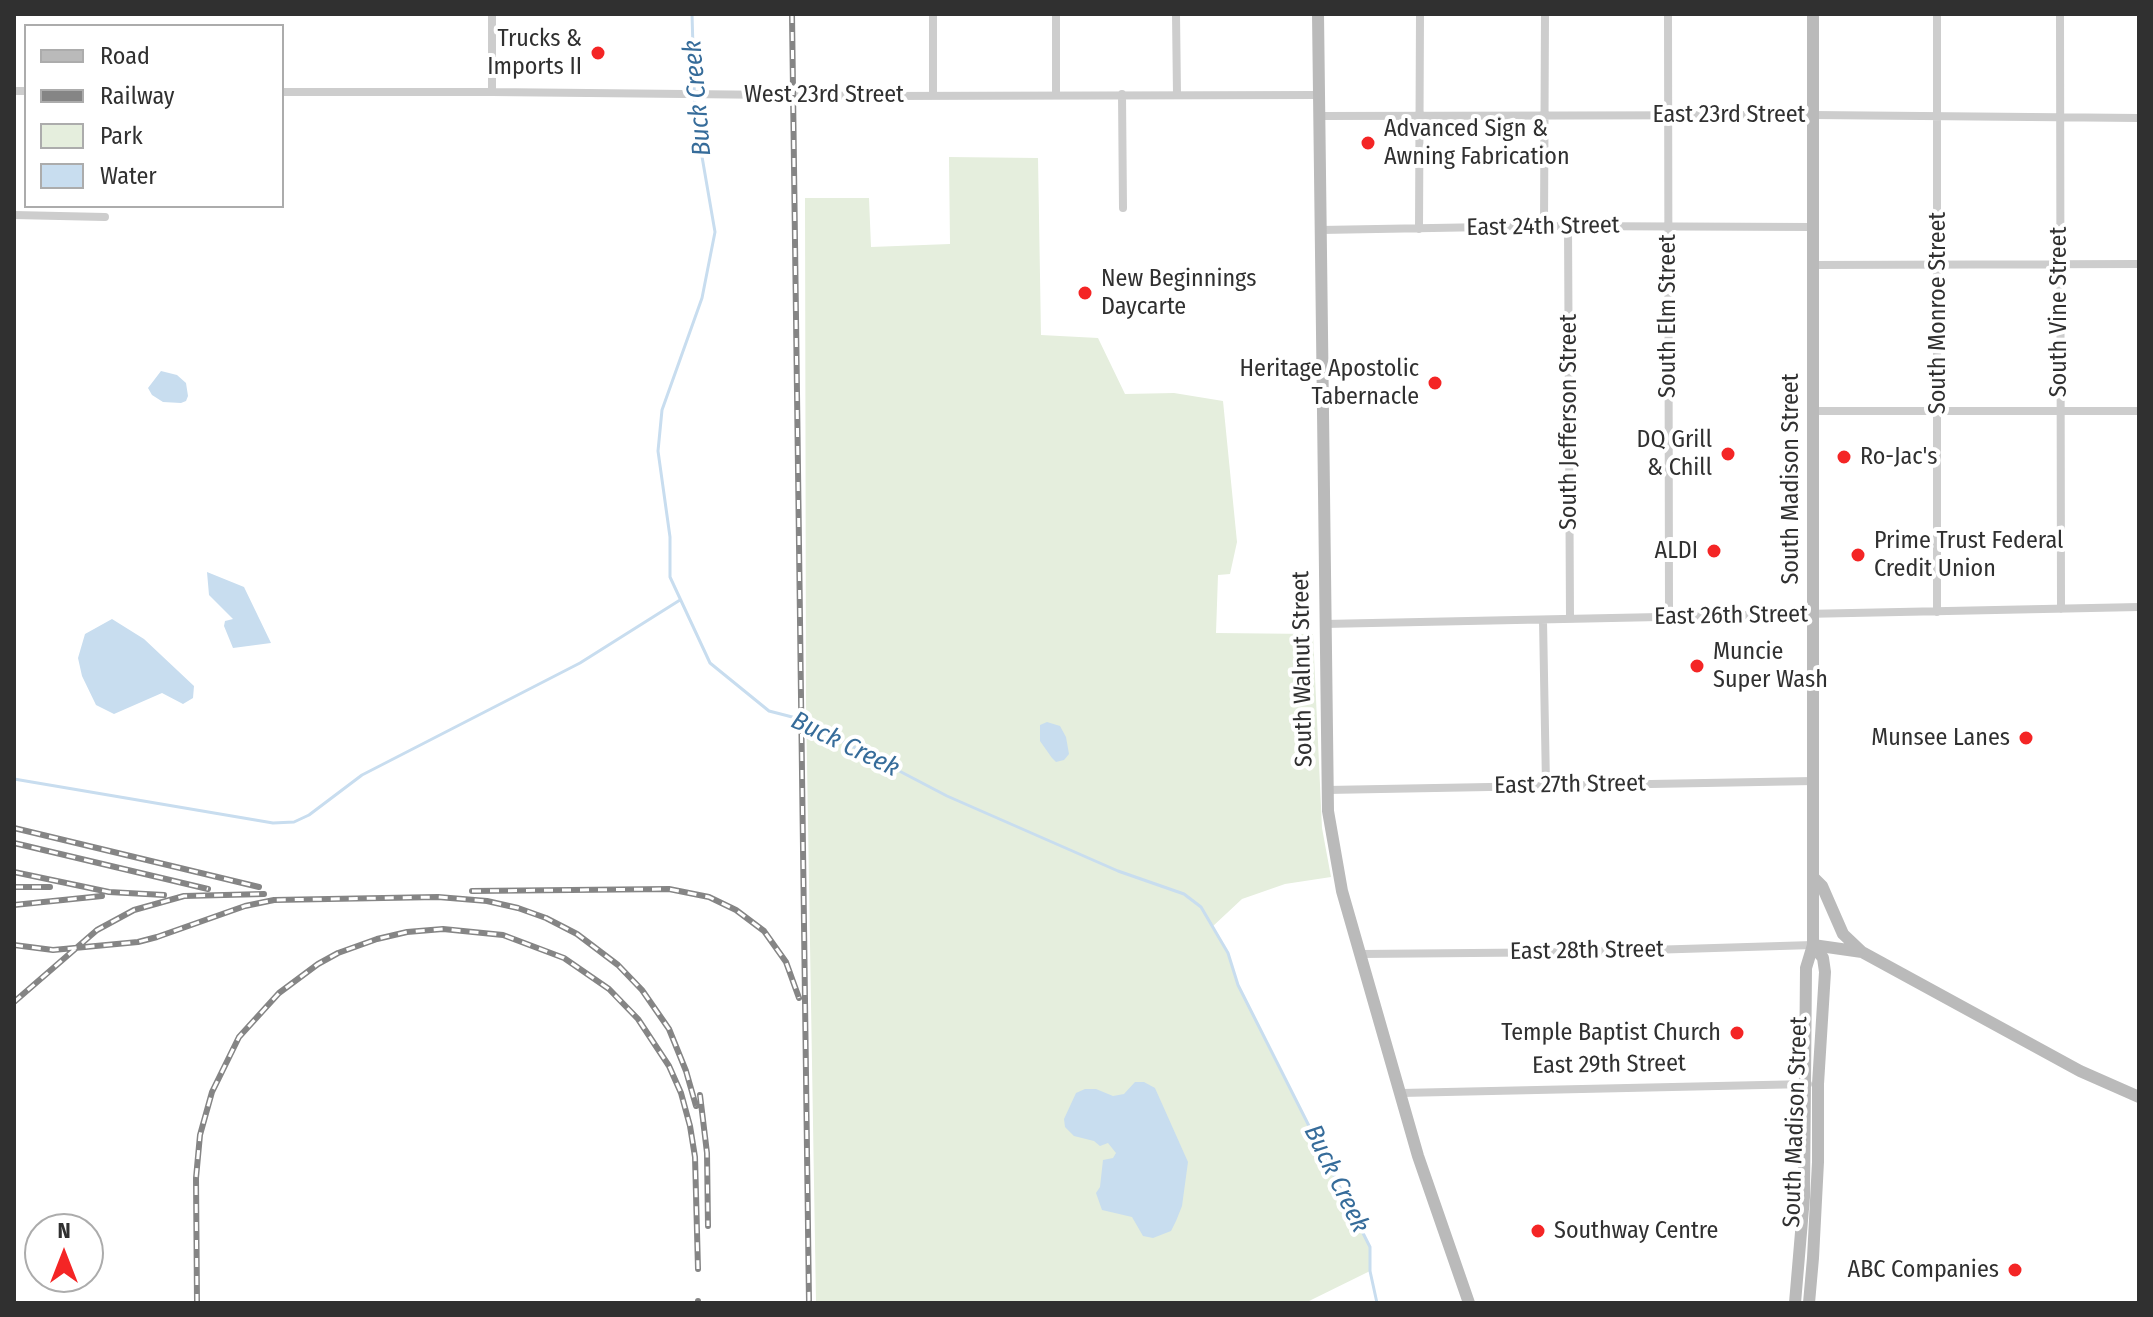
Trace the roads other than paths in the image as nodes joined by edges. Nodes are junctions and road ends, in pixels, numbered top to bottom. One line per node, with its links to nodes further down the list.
1 (492, 14): 13 (street)
2 (933, 14): 15 (street)
3 (1056, 14): 16 (street)
4 (1176, 14): 17 (street)
5 (1318, 14): 18 (main road, South Walnut Street)
6 (1420, 14): 23 (street)
7 (1545, 14): 22 (street)
8 (1668, 14): 19 (street, South Elm Street)
9 (1813, 14): 20 (main road, South Madison Street)
10 (1937, 14): 24 (street, South Monroe Street)
11 (2060, 14): 25 (street, South Vine Street)
12 (284, 92): 13 (street, West 23rd Street)
13 (492, 92): 15 (street, West 23rd Street)
14 (1122, 94): 16 (street, West 23rd Street); 17 (street, West 23rd Street); 27 (street)
15 (933, 95): 16 (street, West 23rd Street)
16 (1056, 95)
17 (1177, 95): 18 (street, West 23rd Street)
18 (1319, 95): 21 (main road, South Walnut Street)
19 (1666, 115): 20 (street, East 23rd Street); 22 (street, East 23rd Street); 32 (street, South Elm Street)
20 (1813, 115): 24 (street, East 23rd Street); 33 (main road, South Madison Street)
21 (1320, 116): 23 (street, East 23rd Street); 35 (main road, South Walnut Street)
22 (1546, 116): 23 (street, East 23rd Street); 30 (street)
23 (1419, 117): 34 (street)
24 (1937, 117): 25 (street, East 23rd Street); 38 (street, South Monroe Street)
25 (2060, 118): 26 (street, East 23rd Street); 39 (street, South Vine Street)
26 (2139, 118)
27 (1123, 208)
28 (14, 215): 29 (street)
29 (105, 217)
30 (1544, 226): 31 (street, East 24th Street); 34 (street, East 24th Street)
31 (1568, 226): 32 (street, East 24th Street); 49 (street, South Jefferson Street)
32 (1668, 226): 33 (street, East 24th Street); 48 (street, South Elm Street)
33 (1813, 227): 37 (main road, South Madison Street)
34 (1419, 229): 35 (street, East 24th Street)
35 (1321, 230): 51 (main road, South Walnut Street)
36 (2139, 264): 39 (street)
37 (1813, 265): 38 (street); 40 (main road, South Madison Street)
38 (1938, 265): 39 (street); 41 (street, South Monroe Street)
39 (2060, 265): 42 (street, South Vine Street)
40 (1812, 411): 41 (street); 47 (main road, South Madison Street)
41 (1938, 411): 42 (street); 46 (street, South Monroe Street)
42 (2059, 411): 43 (street); 45 (street, South Vine Street)
43 (2139, 411)
44 (2139, 607): 45 (street, East 26th Street)
45 (2061, 609): 46 (street, East 26th Street)
46 (1937, 612): 47 (street, East 26th Street)
47 (1813, 615): 48 (street, East 26th Street); 52 (main road, South Madison Street)
48 (1669, 617): 49 (street, East 26th Street)
49 (1570, 619): 50 (street, East 26th Street)
50 (1543, 620): 51 (street, East 26th Street); 53 (street)
51 (1324, 624): 54 (main road, South Walnut Street)
52 (1813, 781): 53 (street, East 27th Street); 55 (main road, South Madison Street)
53 (1546, 785): 54 (street, East 27th Street)
54 (1327, 790): 58 (main road, South Walnut Street)
55 (1813, 877): 56 (main road, South Madison Street); 57 (main road)
56 (1813, 945): 57 (main road); 58 (street, East 28th Street); 59 (main road, South Madison Street); 59 (main road, South Madison Street)
57 (1862, 952): 61 (main road)
58 (1361, 954): 60 (main road, South Walnut Street)
59 (1812, 1084): 60 (street, East 29th Street); 63 (main road, South Madison Street); 64 (main road, South Madison Street)
60 (1401, 1093): 62 (main road, South Walnut Street)
61 (2139, 1097)
62 (1469, 1303)
63 (1795, 1303)
64 (1809, 1303)

